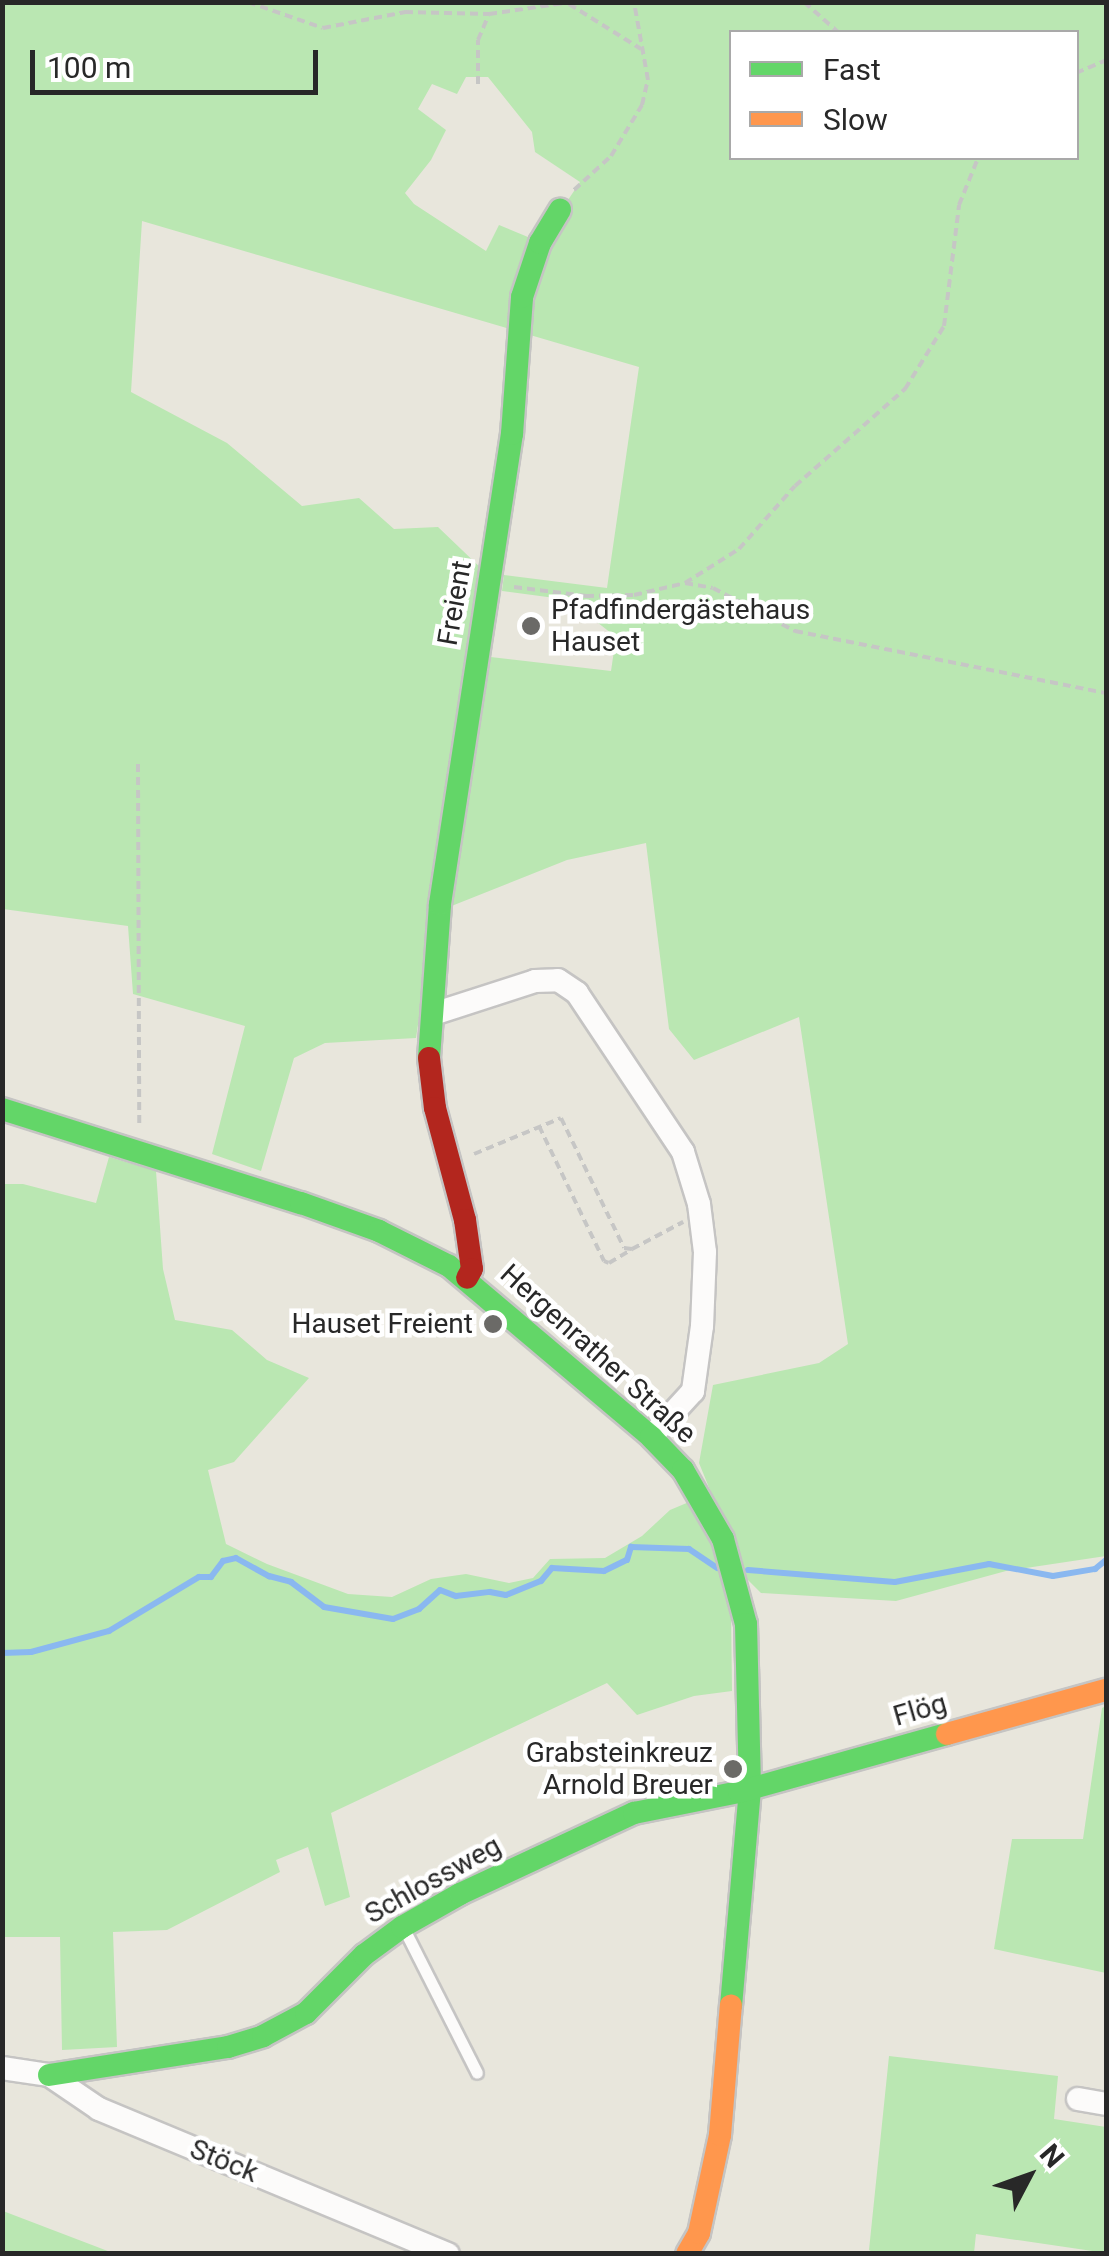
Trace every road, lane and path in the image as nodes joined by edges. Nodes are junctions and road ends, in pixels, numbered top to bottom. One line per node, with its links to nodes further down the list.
1 (248, 2): 5 (path)
2 (634, 2): 7 (path)
3 (804, 2): 6 (path)
4 (570, 3): 5 (path); 7 (path)
5 (490, 14): 10 (path)
6 (836, 30)
7 (644, 51): 14 (path)
8 (1106, 60): 9 (path)
9 (1079, 72)
10 (478, 84)
11 (967, 160): 13 (path)
12 (977, 160): 13 (path)
13 (974, 166): 15 (path)
14 (560, 210): 16 (street, Freient)
15 (685, 583): 16 (path); 17 (path)
16 (489, 584): 19 (street, Freient)
17 (1106, 692)
18 (138, 764): 22 (path)
19 (433, 1014): 23 (street, Freient); 24 (street)
20 (2, 1109): 22 (street, Hergenrather Straße)
21 (539, 1126): 23 (path); 25 (path); 25 (path)
22 (136, 1152): 26 (street, Hergenrather Straße)
23 (450, 1164): 26 (street, Freient)
24 (700, 1213): 25 (path); 27 (street)
25 (632, 1250)
26 (467, 1278): 27 (street, Hergenrather Straße)
27 (651, 1437): 29 (street, Hergenrather Straße)
28 (1106, 1690): 29 (street, Flög)
29 (750, 1789): 30 (street, Schlossweg); 37 (street, Hergenrather Straße)
30 (402, 1926): 32 (lane); 33 (street, Schlossweg)
31 (2, 2068): 33 (street, Stöck)
32 (476, 2072)
33 (48, 2075): 36 (street, Stöck)
34 (1078, 2098): 35 (street)
35 (1106, 2104)
36 (448, 2254)
37 (687, 2254)

